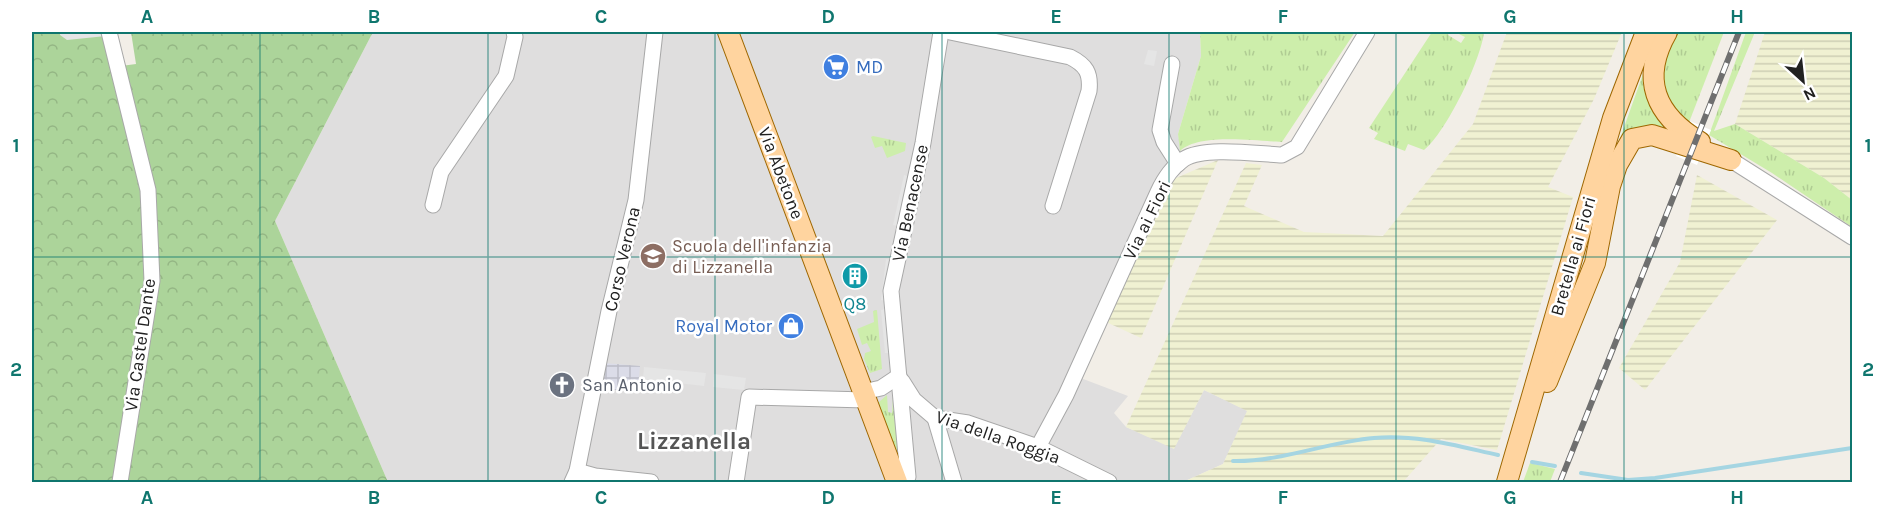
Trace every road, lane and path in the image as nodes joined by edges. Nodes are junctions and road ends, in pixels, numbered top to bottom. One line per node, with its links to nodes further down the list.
1 (109, 32): 23 (street, Via Castel Dante)
2 (656, 32): 21 (street, Corso Verona)
3 (728, 32): 17 (main road, Via Abetone)
4 (941, 32): 16 (street, Via Benacense)
5 (950, 32): 14 (street)
6 (1367, 32): 12 (street, Via ai Fiori)
7 (1646, 32): 20 (main road, Bretella ai Fiori)
8 (1667, 32): 11 (main road)
9 (515, 34): 13 (street)
10 (1172, 64): 12 (street)
11 (1731, 160): 15 (street); 20 (main road)
12 (1178, 164): 19 (street, Via ai Fiori)
13 (433, 205)
14 (1053, 206)
15 (1852, 237)
16 (899, 376): 17 (street); 18 (street, Via della Roggia); 22 (street, Via Benacense)
17 (865, 396): 22 (main road, Via Abetone); 25 (street)
18 (935, 418): 19 (street, Via della Roggia); 26 (street)
19 (1038, 447): 27 (street, Via della Roggia)
20 (1510, 474)
21 (574, 477): 24 (street)
22 (902, 480)
23 (120, 483)
24 (651, 483)
25 (736, 483)
26 (954, 483)
27 (1109, 483)

